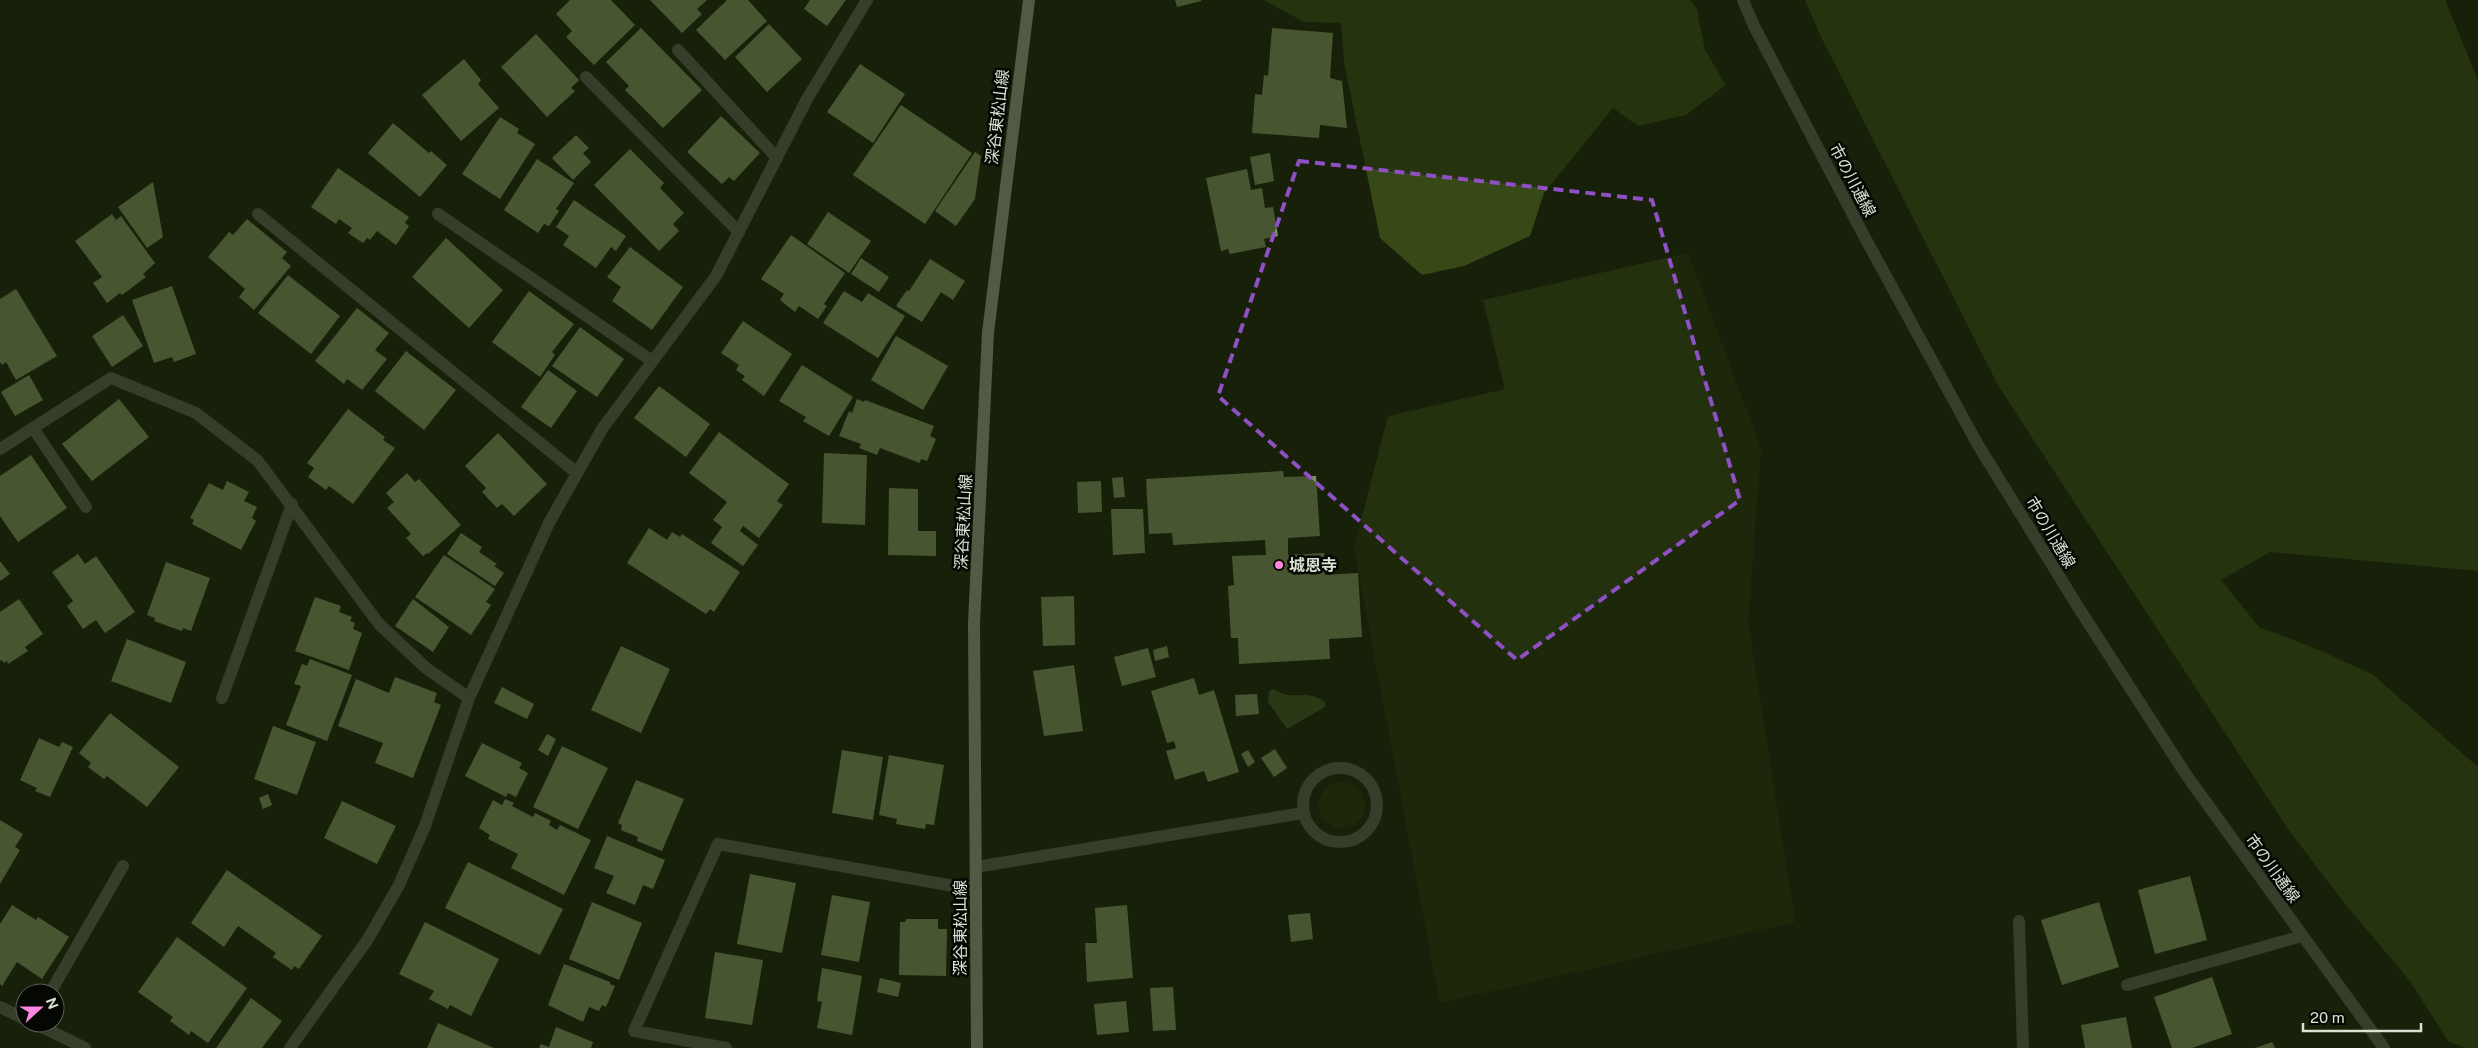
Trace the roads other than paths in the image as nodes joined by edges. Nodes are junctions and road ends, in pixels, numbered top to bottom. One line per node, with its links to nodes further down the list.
1 (867, 0): 6 (street)
2 (1029, 0): 20 (main road, 深谷東松山線)
3 (1743, 0): 23 (street, 市の川通線)
4 (678, 50): 6 (street)
5 (586, 77): 9 (street)
6 (777, 158): 9 (street)
7 (258, 214): 13 (street)
8 (438, 214): 10 (street)
9 (739, 232): 10 (street)
10 (652, 361): 13 (street)
11 (33, 428): 12 (street); 14 (street); 15 (street)
12 (0, 449)
13 (577, 472): 17 (street)
14 (292, 504): 16 (street); 17 (street)
15 (86, 507)
16 (222, 698)
17 (469, 698): 30 (street)
18 (1303, 813): 18 (street); 20 (street)
19 (123, 866): 24 (street)
20 (976, 867): 21 (main road, 深谷東松山線)
21 (976, 890): 31 (street); 32 (main road, 深谷東松山線)
22 (2020, 921): 33 (street)
23 (2302, 936): 25 (street); 34 (street, 市の川通線)
24 (56, 983)
25 (2127, 985)
26 (0, 1007): 27 (street)
27 (15, 1014)
28 (54, 1033): 29 (street)
29 (85, 1048)
30 (290, 1048)
31 (726, 1048)
32 (977, 1048)
33 (2023, 1048)
34 (2384, 1048)

